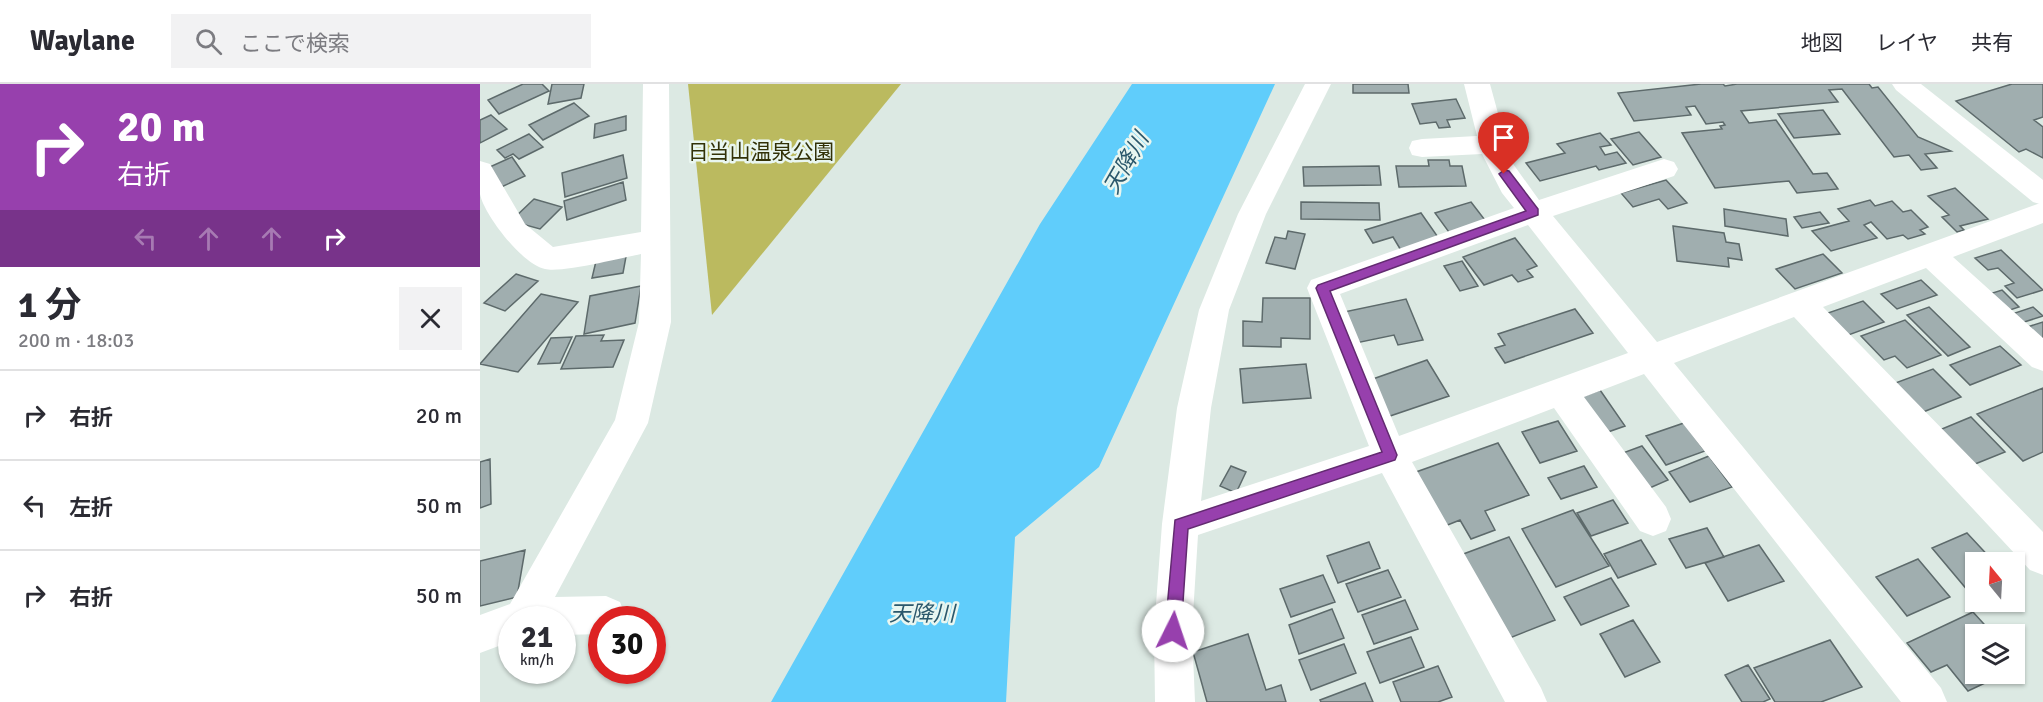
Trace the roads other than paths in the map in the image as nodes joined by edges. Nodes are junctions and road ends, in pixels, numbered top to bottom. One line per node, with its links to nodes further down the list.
1 (656, 84): 12 (street)
2 (1318, 84): 20 (street)
3 (1477, 84): 5 (street)
4 (1905, 84): 9 (street)
5 (1491, 144): 6 (street); 10 (street)
6 (1422, 148)
7 (1664, 169): 10 (street)
8 (480, 171): 12 (street)
9 (2043, 195)
10 (1534, 212): 15 (street); 18 (street)
11 (2043, 212): 13 (street)
12 (654, 240): 22 (street)
13 (1930, 254): 14 (street); 16 (street)
14 (1800, 303): 15 (street); 21 (street)
15 (1649, 358): 17 (street); 27 (street)
16 (2043, 358)
17 (1561, 393): 18 (street); 19 (street)
18 (1390, 455): 20 (street); 26 (street)
19 (1653, 519)
20 (1180, 524): 25 (street)
21 (2043, 558)
22 (526, 606)
23 (498, 627): 24 (street)
24 (480, 634)
25 (1175, 702)
26 (1527, 702)
27 (1927, 702)

